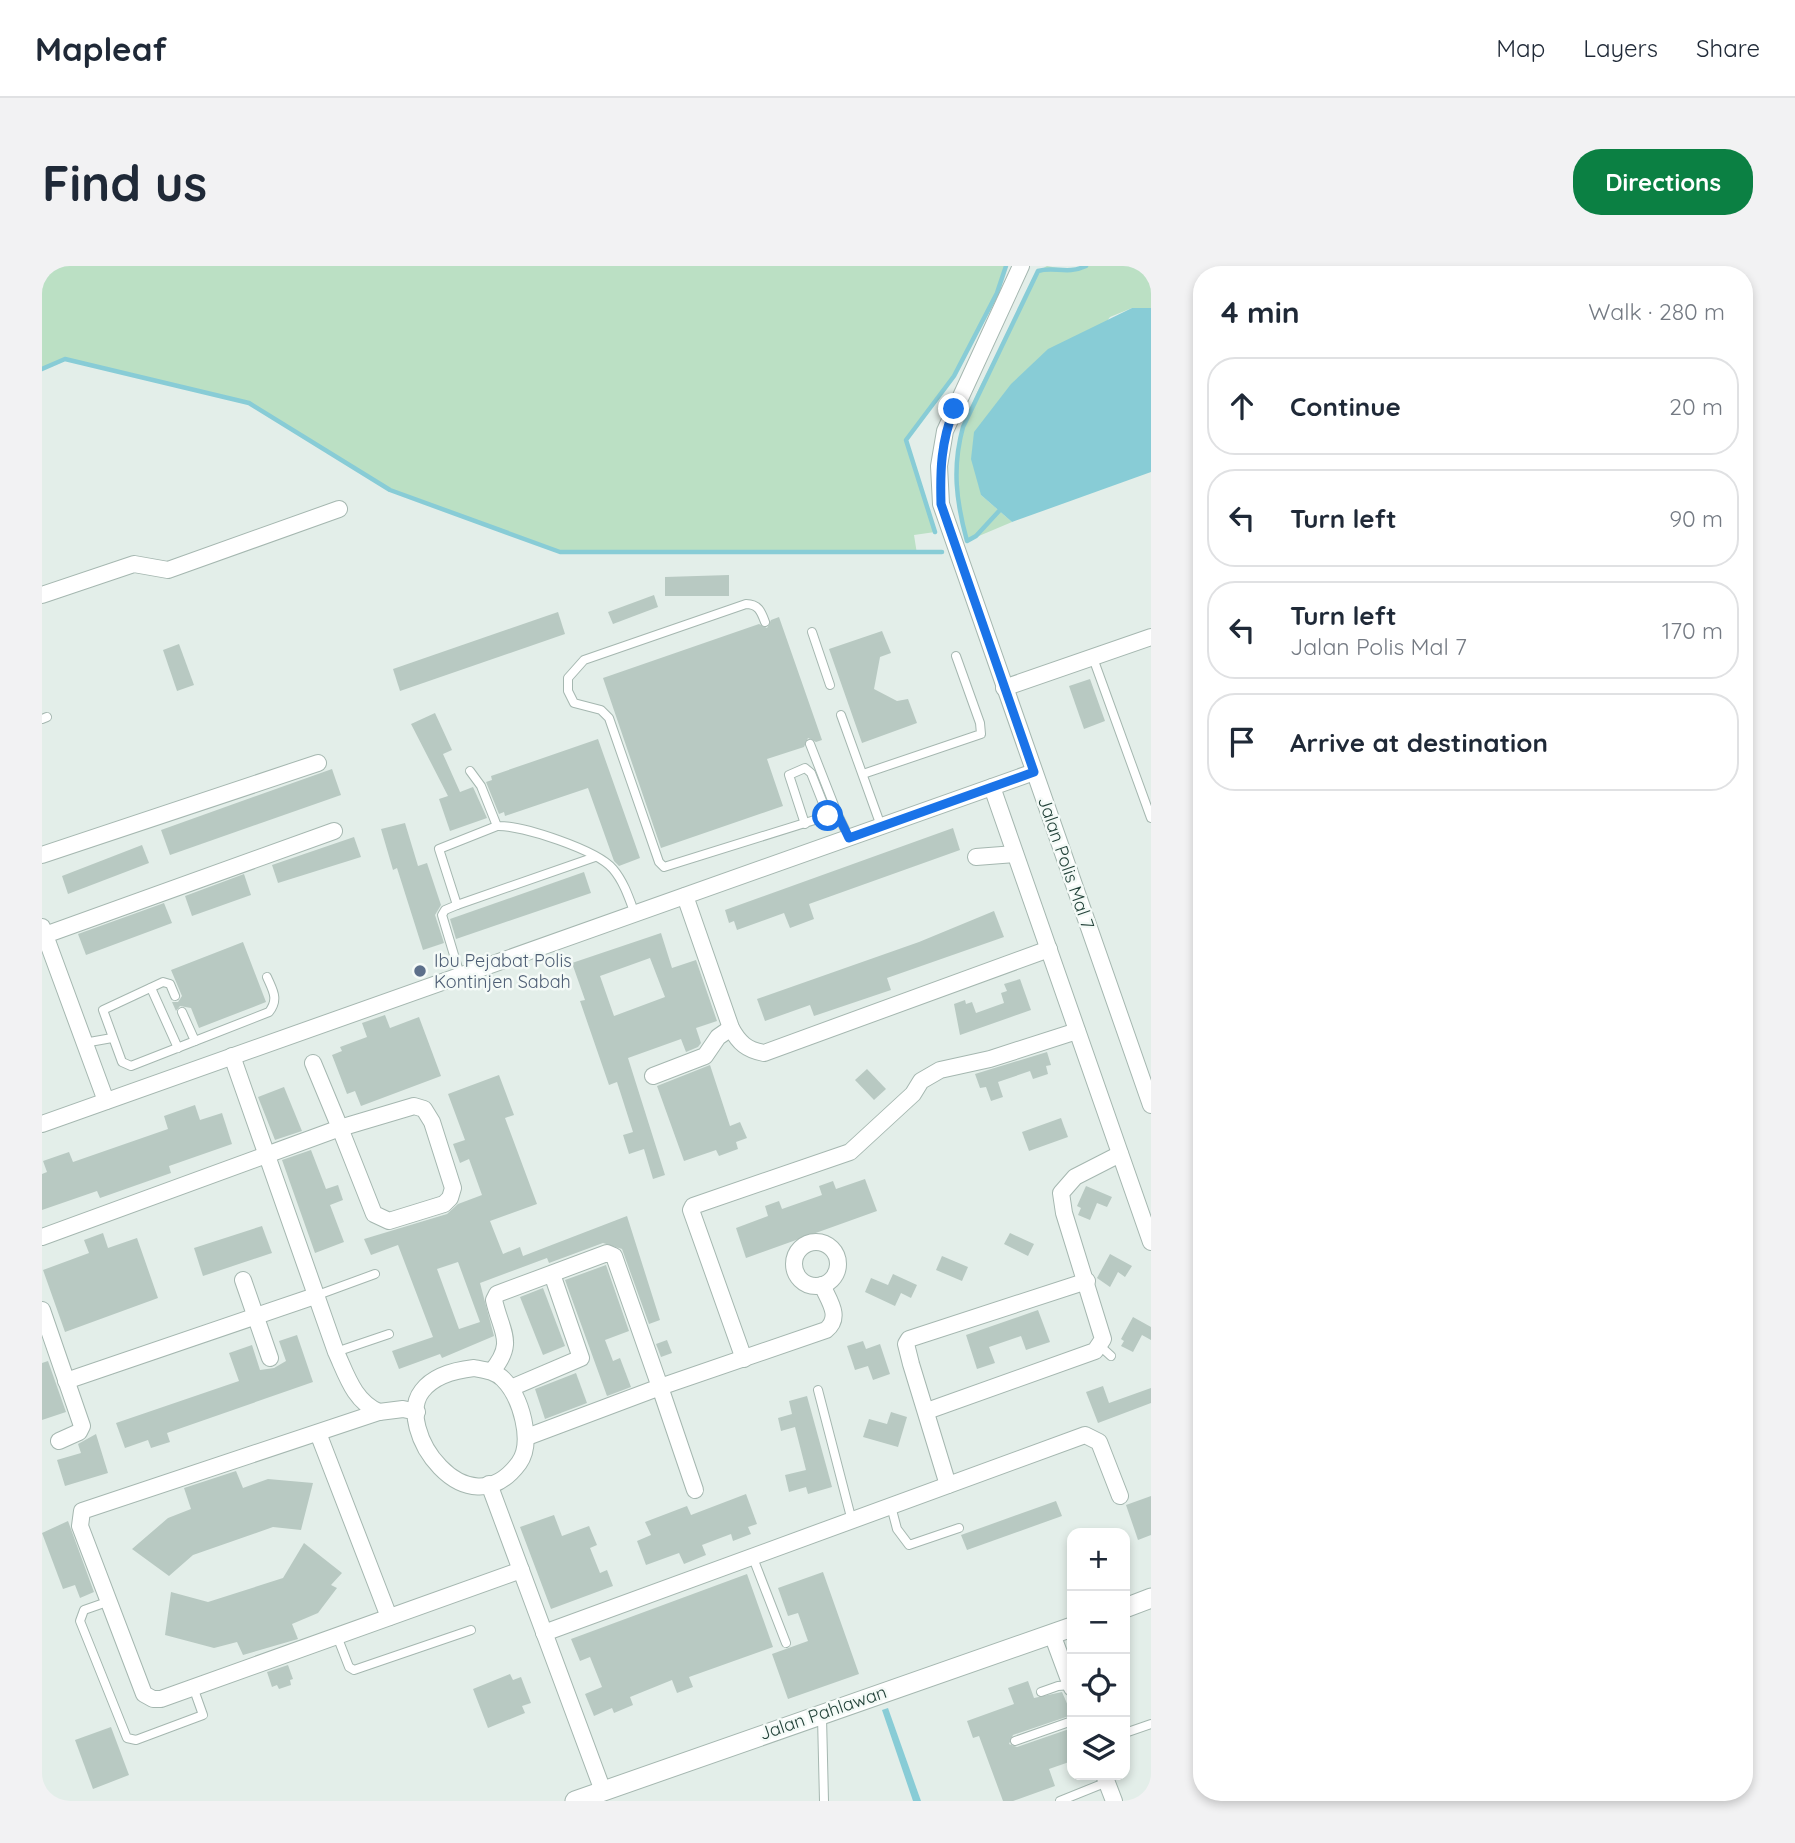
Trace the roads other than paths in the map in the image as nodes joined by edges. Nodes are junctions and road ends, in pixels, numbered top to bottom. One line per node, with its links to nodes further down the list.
1 (1021, 266): 10 (street, Jalan Polis Mal 7)
2 (339, 509): 3 (street)
3 (42, 595)
4 (765, 622): 20 (lane)
5 (812, 632): 9 (lane)
6 (1151, 637): 8 (street)
7 (956, 656): 16 (lane)
8 (1093, 658): 10 (street); 19 (lane)
9 (830, 685)
10 (1004, 688): 15 (street, Jalan Polis Mal 7)
11 (841, 715): 16 (lane)
12 (810, 744): 18 (lane)
13 (318, 763): 26 (street)
14 (470, 771): 21 (lane)
15 (1034, 772): 17 (street); 49 (street, Jalan Polis Mal 7)
16 (863, 774): 22 (lane)
17 (992, 787): 22 (street); 25 (street)
18 (833, 815): 20 (lane); 20 (lane); 24 (lane)
19 (1151, 818)
20 (805, 824)
21 (497, 826): 27 (lane); 30 (lane)
22 (881, 826): 24 (street)
23 (334, 831): 32 (street)
24 (849, 838): 29 (street)
25 (1015, 853): 28 (street); 33 (street)
26 (42, 855)
27 (595, 857): 30 (lane); 31 (lane)
28 (976, 857)
29 (685, 896): 31 (street); 39 (street)
30 (457, 905): 34 (lane)
31 (635, 914): 34 (street)
32 (43, 931): 43 (street)
33 (1049, 949): 39 (street); 40 (street)
34 (460, 975): 45 (street)
35 (267, 977): 42 (lane)
36 (151, 988): 37 (lane); 41 (lane); 44 (lane)
37 (175, 996)
38 (182, 1012): 42 (lane)
39 (731, 1028): 47 (street)
40 (1077, 1031): 52 (street); 67 (street)
41 (112, 1038): 43 (lane); 44 (lane)
42 (195, 1041): 44 (lane)
43 (85, 1043): 48 (street)
44 (178, 1048)
45 (232, 1056): 48 (street); 53 (street)
46 (313, 1063): 51 (street)
47 (653, 1076)
48 (106, 1101): 50 (street)
49 (1151, 1105)
50 (42, 1124)
51 (340, 1128): 51 (street); 53 (street)
52 (1121, 1154): 55 (street); 59 (street)
53 (265, 1156): 54 (street); 61 (street)
54 (42, 1237)
55 (1151, 1242)
56 (375, 1274): 61 (lane)
57 (552, 1274): 68 (street); 70 (street); 71 (street)
58 (243, 1280): 63 (street)
59 (1087, 1280): 73 (street); 73 (street)
60 (822, 1285): 67 (street)
61 (315, 1296): 63 (street); 65 (street)
62 (42, 1310): 69 (street)
63 (255, 1315): 66 (street); 69 (street)
64 (389, 1334): 65 (lane)
65 (336, 1352): 74 (street)
66 (270, 1359)
67 (744, 1359): 70 (street)
68 (492, 1371): 71 (street); 75 (street)
69 (66, 1381): 78 (street)
70 (660, 1387): 77 (street); 81 (street)
71 (511, 1388): 77 (street)
72 (818, 1390): 84 (lane)
73 (927, 1411): 80 (street)
74 (379, 1412): 75 (street); 76 (street)
75 (417, 1412): 79 (street)
76 (318, 1433): 89 (street); 91 (street)
77 (527, 1437): 79 (street)
78 (59, 1441)
79 (489, 1484): 87 (street)
80 (948, 1485): 82 (street); 83 (street)
81 (695, 1490)
82 (1120, 1496)
83 (891, 1506): 84 (street); 85 (lane)
84 (852, 1521): 86 (street)
85 (959, 1528)
86 (753, 1558): 94 (street); 97 (lane)
87 (521, 1570): 91 (street); 94 (street)
88 (1151, 1598): 90 (street)
89 (107, 1602): 99 (street); 99 (lane)
90 (1130, 1606)
91 (389, 1617): 96 (street)
92 (1067, 1629): 95 (street, Jalan Pahlawan)
93 (471, 1630): 96 (lane)
94 (544, 1633): 109 (street)
95 (1052, 1634): 98 (street); 102 (street, Jalan Pahlawan)
96 (337, 1636): 99 (street)
97 (786, 1643)
98 (1067, 1674)
99 (193, 1687)
100 (1067, 1687): 101 (lane)
101 (1041, 1692)
102 (822, 1714): 109 (street, Jalan Pahlawan); 111 (lane)
103 (1067, 1723): 106 (lane)
104 (1151, 1724): 105 (lane)
105 (1130, 1731)
106 (1015, 1741)
107 (1101, 1780): 112 (lane)
108 (1106, 1780): 113 (street)
109 (603, 1791): 110 (street, Jalan Pahlawan)
110 (575, 1801)
111 (824, 1801)
112 (1059, 1801)
113 (1114, 1801)

